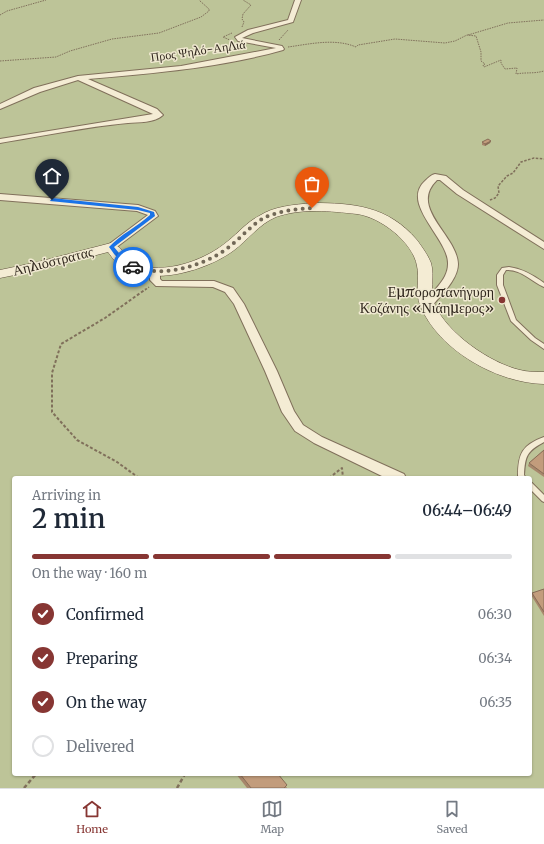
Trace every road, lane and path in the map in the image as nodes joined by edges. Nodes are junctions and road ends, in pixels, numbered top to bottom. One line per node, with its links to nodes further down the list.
1 (46, 0): 5 (path)
2 (199, 0): 13 (path)
3 (243, 0): 8 (path)
4 (298, 0): 7 (street)
5 (0, 15)
6 (544, 20): 10 (path)
7 (282, 25): 11 (street, Προς Ψηλό-ΑηΛιά); 12 (path)
8 (240, 29)
9 (234, 31): 11 (path)
10 (467, 35): 12 (path); 14 (path)
11 (240, 40): 12 (street, Προς Ψηλό-ΑηΛιά)
12 (282, 46): 15 (street, Προς Ψηλό-ΑηΛιά)
13 (0, 61)
14 (544, 71)
15 (78, 78): 16 (street, Προς Ψηλό-ΑηΛιά); 17 (street)
16 (0, 107)
17 (0, 141)
18 (544, 159): 20 (path)
19 (0, 197): 22 (street)
20 (480, 205): 21 (street); 26 (street)
21 (544, 246)
22 (112, 247): 23 (street, Αηλιόστρατας); 24 (street, Αηλιόστρατας)
23 (0, 274)
24 (156, 276): 26 (street, Αηλιόστρατας); 30 (path); 33 (street)
25 (544, 285): 27 (lane)
26 (427, 305): 28 (street, Αηλιόστρατας)
27 (544, 347)
28 (544, 378)
29 (544, 439): 34 (lane)
30 (136, 476)
31 (331, 476): 32 (path)
32 (343, 476)
33 (394, 476)
34 (521, 476)
35 (532, 487): 36 (lane)
36 (544, 499)
37 (34, 776): 39 (path)
38 (184, 776): 40 (path)
39 (24, 788)
40 (177, 788)

